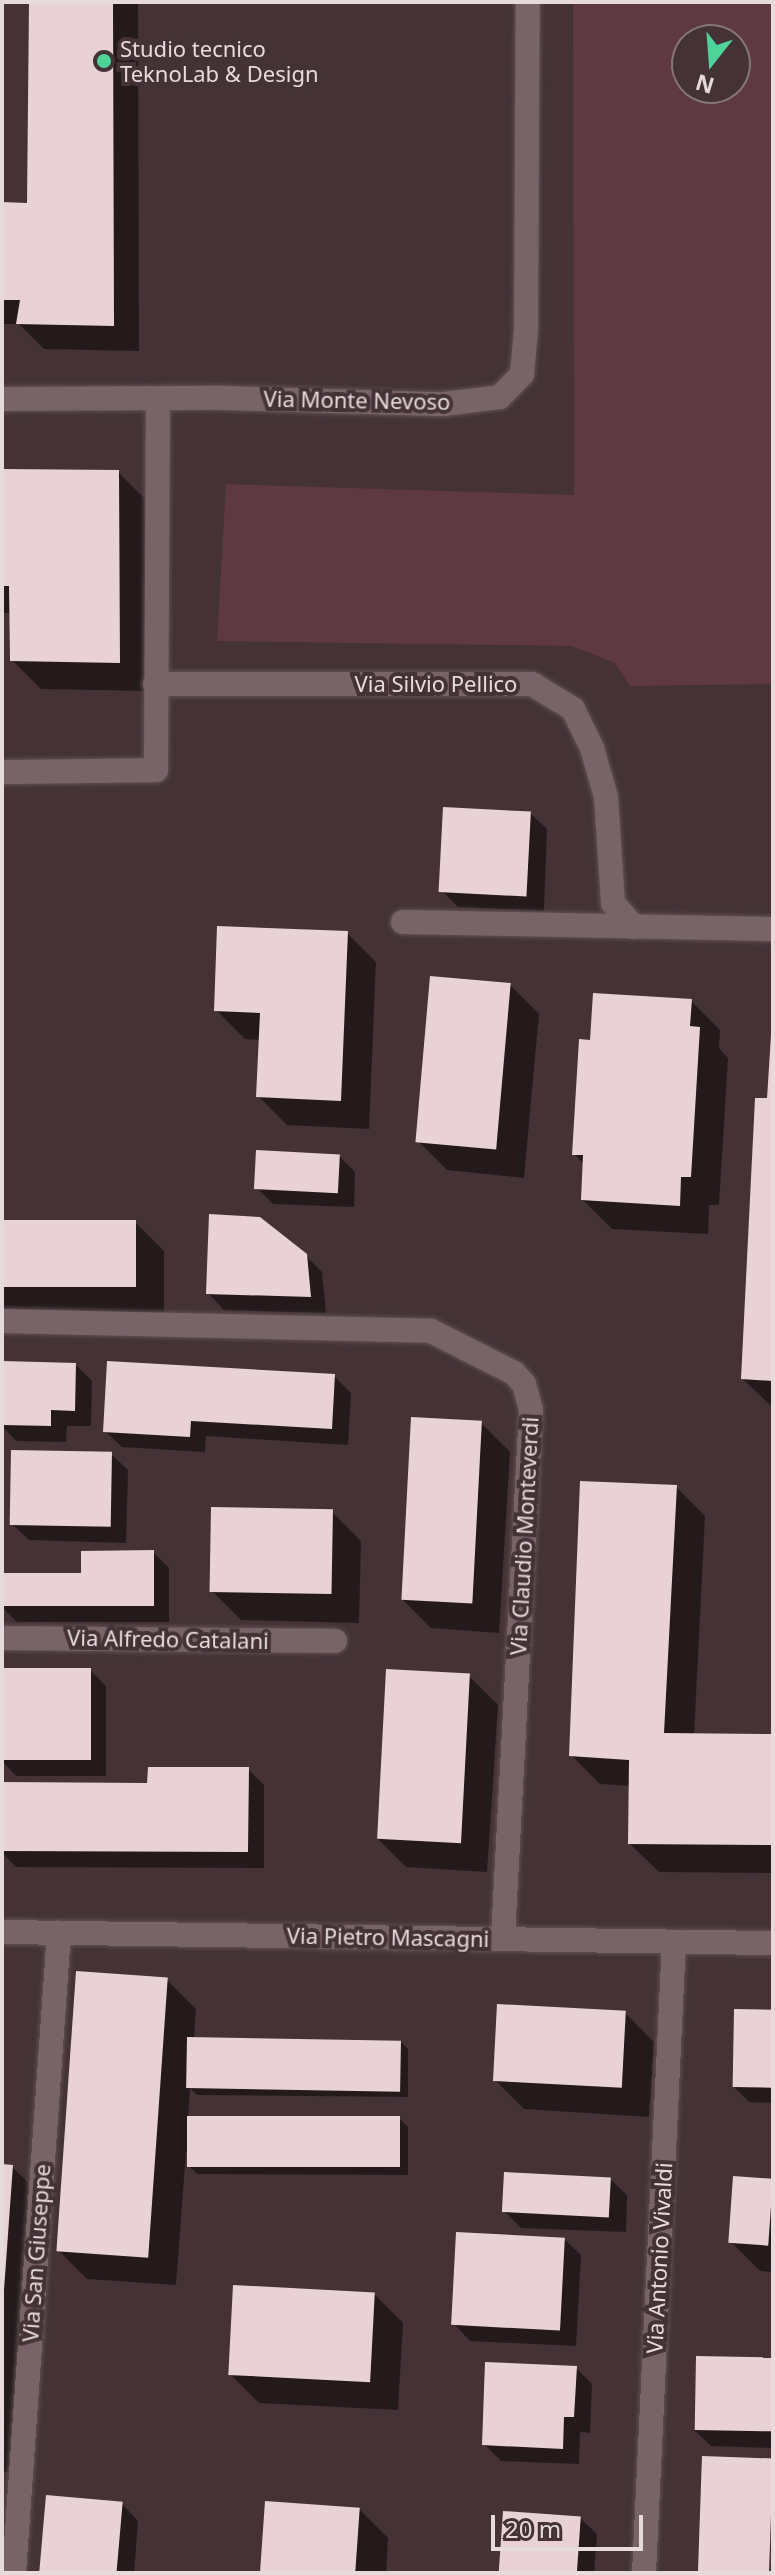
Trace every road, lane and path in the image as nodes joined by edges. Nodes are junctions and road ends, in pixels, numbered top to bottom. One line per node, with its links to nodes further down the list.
1 (528, 2): 3 (street, Via Monte Nevoso)
2 (2, 399): 3 (street, Via Monte Nevoso)
3 (158, 400): 4 (street)
4 (155, 684): 5 (street); 7 (street, Via Silvio Pellico)
5 (2, 772)
6 (403, 922): 7 (street)
7 (634, 927): 8 (street)
8 (773, 929)
9 (2, 1321): 14 (street, Via Claudio Monteverdi)
10 (2, 1638): 11 (street, Via Alfredo Catalani)
11 (335, 1641)
12 (2, 1932): 13 (street, Via Pietro Mascagni)
13 (59, 1933): 14 (street, Via Pietro Mascagni); 17 (street, Via San Giuseppe)
14 (503, 1938): 15 (street, Via Pietro Mascagni)
15 (674, 1942): 16 (street, Via Pietro Mascagni); 18 (street, Via Antonio Vivaldi)
16 (773, 1943)
17 (14, 2573)
18 (644, 2573)

